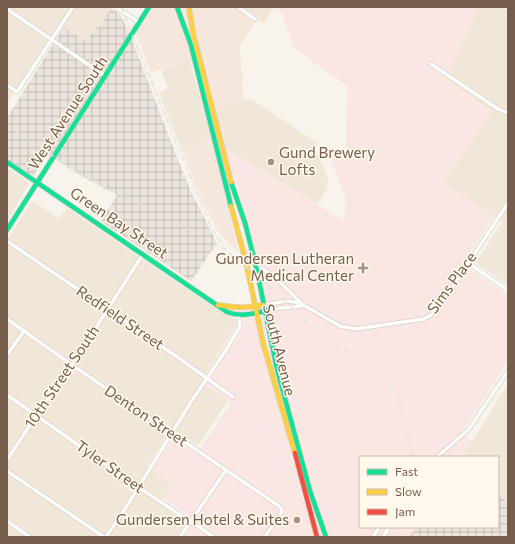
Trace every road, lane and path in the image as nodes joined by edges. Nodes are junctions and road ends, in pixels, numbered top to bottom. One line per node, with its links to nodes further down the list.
1 (73, 7): 10 (street)
2 (116, 7): 9 (street)
3 (177, 7): 26 (main road, South Avenue)
4 (189, 7): 22 (main road, South Avenue)
5 (238, 7): 8 (street)
6 (149, 8): 9 (main road, West Avenue South)
7 (7, 9): 10 (street)
8 (255, 19)
9 (140, 22): 12 (main road, West Avenue South)
10 (51, 40): 12 (street); 13 (street)
11 (431, 64): 14 (street)
12 (105, 76): 16 (main road, West Avenue South)
13 (7, 85)
14 (508, 113)
15 (7, 162): 16 (main road, Green Bay Street)
16 (37, 183): 18 (main road, West Avenue South); 20 (main road, Green Bay Street)
17 (508, 203): 21 (street, Sims Place)
18 (7, 230)
19 (7, 241): 28 (street, Redfield Street)
20 (143, 254): 24 (main road, Green Bay Street); 28 (street, 10th Street South)
21 (468, 263): 23 (street); 27 (street, Sims Place)
22 (256, 266): 25 (main road, South Avenue); 27 (street, Sims Place)
23 (508, 290)
24 (216, 304): 26 (main road, Green Bay Street); 31 (main road, Green Bay Street)
25 (264, 305): 26 (main road, Green Bay Street); 27 (street, Sims Place); 29 (main road, South Avenue)
26 (256, 307): 30 (main road, South Avenue)
27 (305, 307): 29 (street)
28 (107, 309): 35 (street, 10th Street South); 37 (street, Redfield Street)
29 (265, 311): 30 (main road, Green Bay Street); 57 (main road, South Avenue)
30 (257, 313): 31 (main road, Green Bay Street); 56 (main road, South Avenue)
31 (239, 315): 37 (street)
32 (7, 319): 33 (street, Denton Street)
33 (24, 331): 34 (street); 35 (street, Denton Street)
34 (7, 355)
35 (72, 365): 40 (street, 10th Street South); 41 (street, Denton Street)
36 (508, 371): 42 (street)
37 (208, 378): 39 (street, Redfield Street); 41 (street)
38 (7, 395): 40 (street, Tyler Street)
39 (233, 397)
40 (36, 416): 43 (street, 10th Street South); 46 (street, Tyler Street)
41 (172, 434): 44 (street, Denton Street); 46 (street)
42 (438, 456)
43 (7, 460)
44 (226, 470): 48 (street); 55 (street, Denton Street)
45 (7, 472): 52 (street)
46 (138, 487): 48 (street, Tyler Street); 52 (street)
47 (7, 521): 51 (street)
48 (190, 521): 53 (street); 54 (street, Tyler Street)
49 (378, 528): 58 (street)
50 (388, 528): 59 (street)
51 (30, 537)
52 (105, 537)
53 (180, 537)
54 (214, 537)
55 (266, 537)
56 (317, 537)
57 (326, 537)
58 (373, 537)
59 (383, 537)

